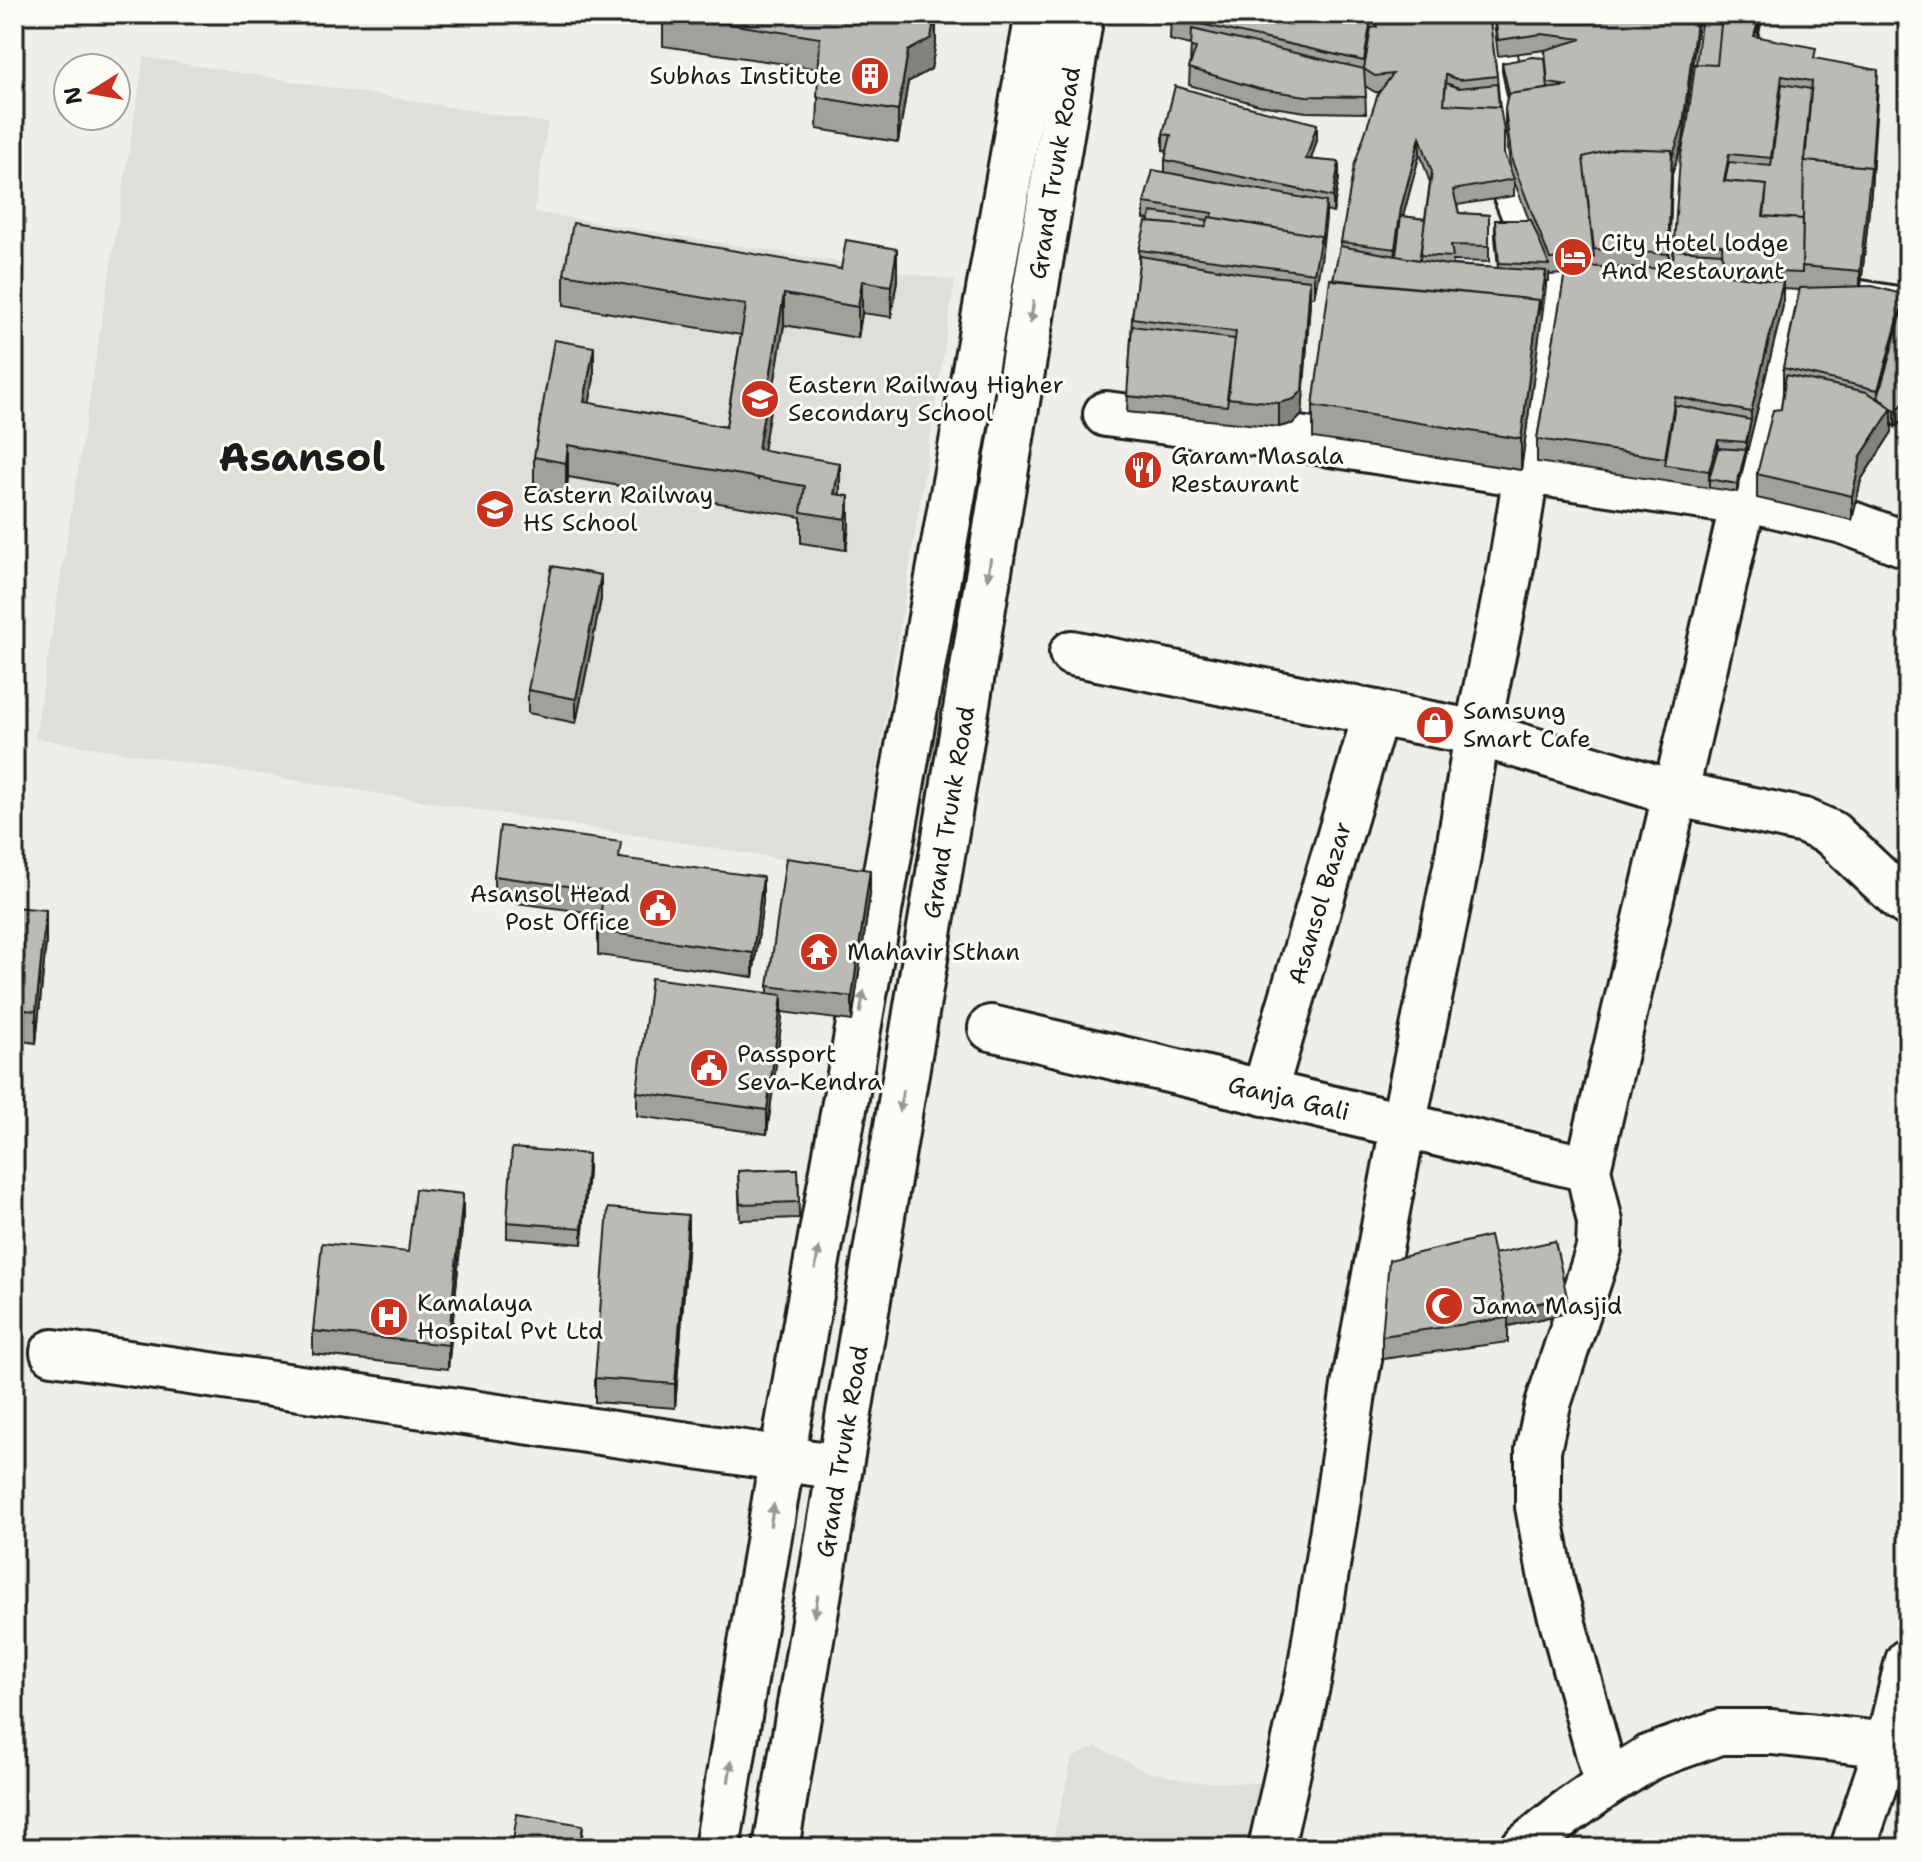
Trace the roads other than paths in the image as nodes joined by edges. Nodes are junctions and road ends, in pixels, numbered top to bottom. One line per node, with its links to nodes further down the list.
1 (1038, 14): 21 (street, one-way to 1)
2 (1081, 14): 22 (street, Grand Trunk Road, one-way to 22)
3 (1489, 14): 4 (street)
4 (1560, 286): 5 (street); 8 (street)
5 (1805, 294): 6 (street); 9 (street)
6 (1908, 311)
7 (1106, 414): 8 (street)
8 (1527, 471): 9 (street); 13 (street)
9 (1744, 498): 10 (street); 14 (street)
10 (1908, 545)
11 (1072, 653): 12 (street)
12 (1376, 713): 13 (street); 17 (street, Asansol Bazar)
13 (1477, 733): 14 (street); 18 (street)
14 (1674, 793): 15 (street); 19 (street)
15 (1908, 904)
16 (991, 1028): 17 (street, Ganja Gali)
17 (1264, 1093): 18 (street, Ganja Gali)
18 (1403, 1126): 19 (street, Ganja Gali); 28 (street)
19 (1588, 1169): 25 (street)
20 (53, 1352): 21 (street)
21 (782, 1458): 22 (street); 26 (street, one-way to 21)
22 (840, 1467): 27 (street, Grand Trunk Road, one-way to 27)
23 (1908, 1661): 24 (street)
24 (1898, 1746): 25 (street); 30 (street)
25 (1607, 1784): 29 (street)
26 (717, 1848)
27 (776, 1848)
28 (1271, 1848)
29 (1523, 1848)
30 (1853, 1848)

